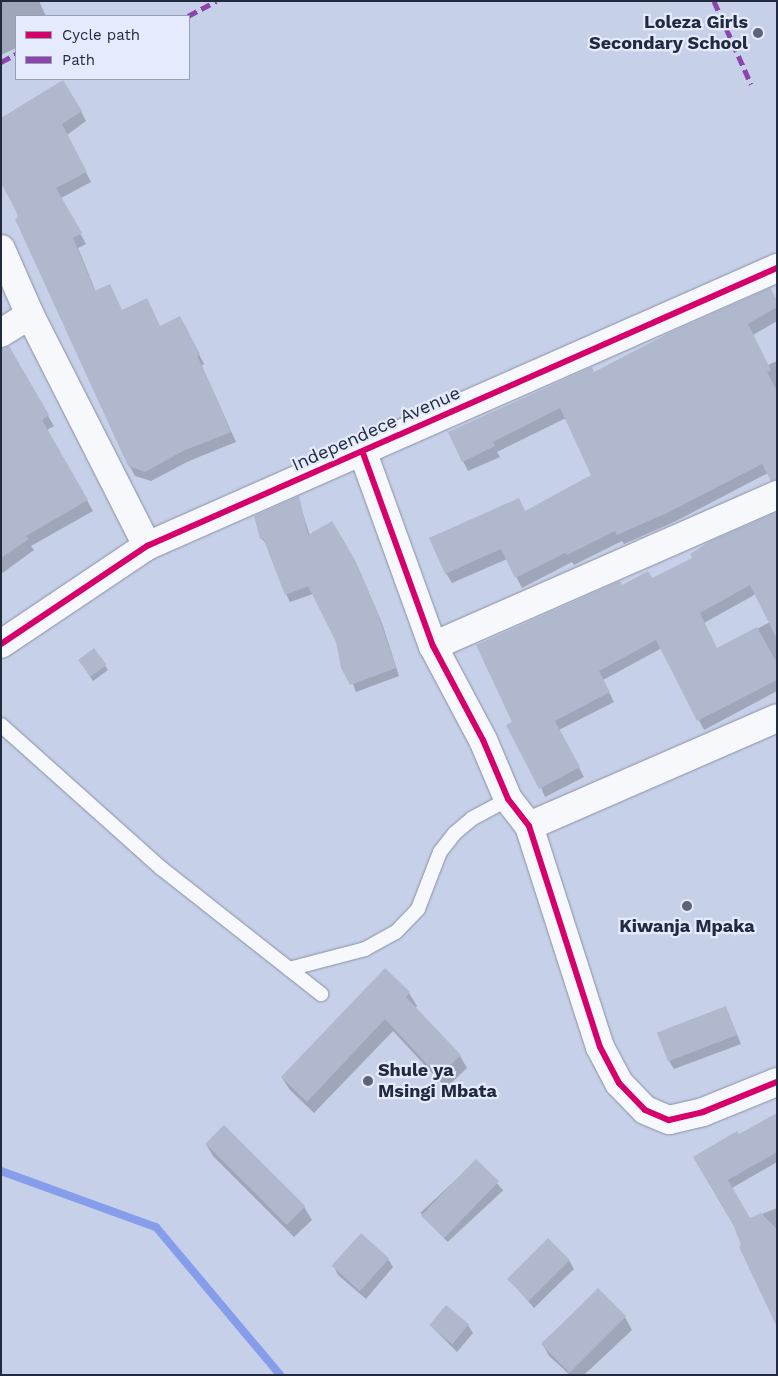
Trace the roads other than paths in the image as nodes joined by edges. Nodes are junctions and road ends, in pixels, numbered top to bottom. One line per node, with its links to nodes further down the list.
1 (1, 249): 3 (street)
2 (777, 268): 5 (street, Independece Avenue)
3 (30, 315): 4 (street); 7 (street)
4 (1, 333)
5 (363, 453): 7 (street, Independece Avenue); 9 (street)
6 (777, 495): 9 (street)
7 (147, 546): 8 (street, Independece Avenue)
8 (1, 644)
9 (433, 646): 12 (street)
10 (777, 718): 13 (street)
11 (1, 725): 14 (lane)
12 (508, 799): 13 (street); 14 (lane)
13 (529, 826): 16 (street)
14 (290, 969): 15 (lane)
15 (321, 994)
16 (777, 1082)

